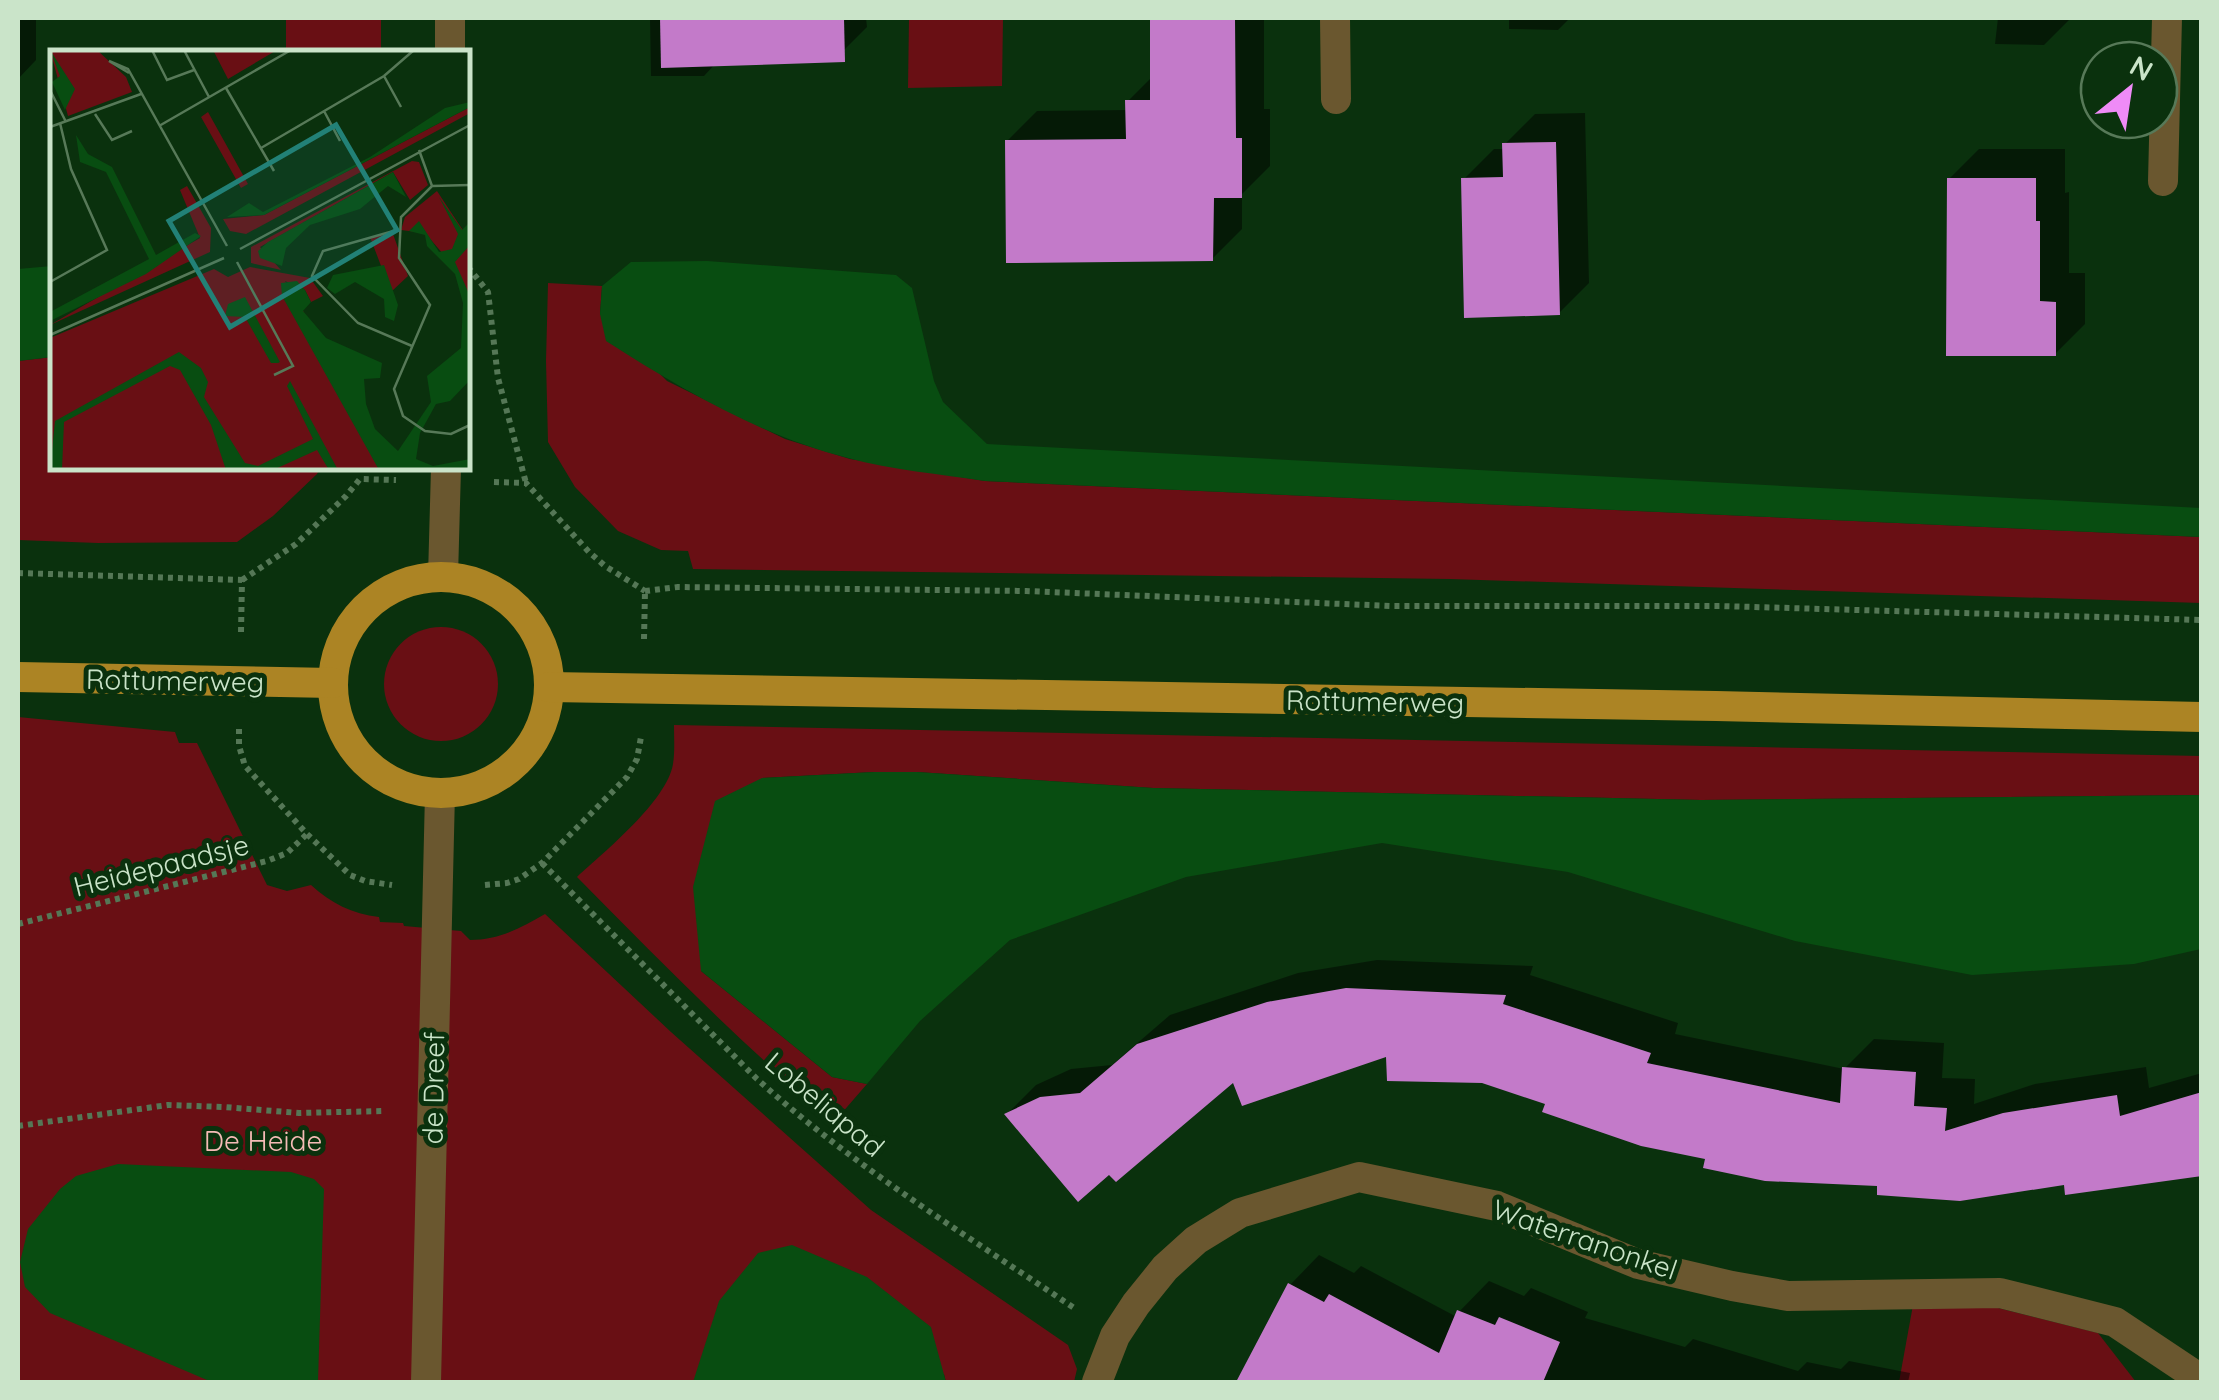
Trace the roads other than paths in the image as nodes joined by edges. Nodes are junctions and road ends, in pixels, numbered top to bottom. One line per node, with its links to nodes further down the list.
1 (450, 18): 4 (street)
2 (1335, 18): 5 (street)
3 (2167, 18): 6 (street)
4 (450, 50)
5 (1336, 99)
6 (2164, 181)
7 (446, 470): 8 (street)
8 (444, 577): 10 (main road); 11 (main road)
9 (18, 677): 10 (main road, Rottumerweg)
10 (333, 683): 13 (main road)
11 (549, 687): 12 (main road, Rottumerweg); 13 (main road)
12 (2202, 717)
13 (440, 793): 15 (street, de Dreef)
14 (2202, 1380): 16 (street, Waterranonkel)
15 (426, 1382)
16 (1097, 1382)

